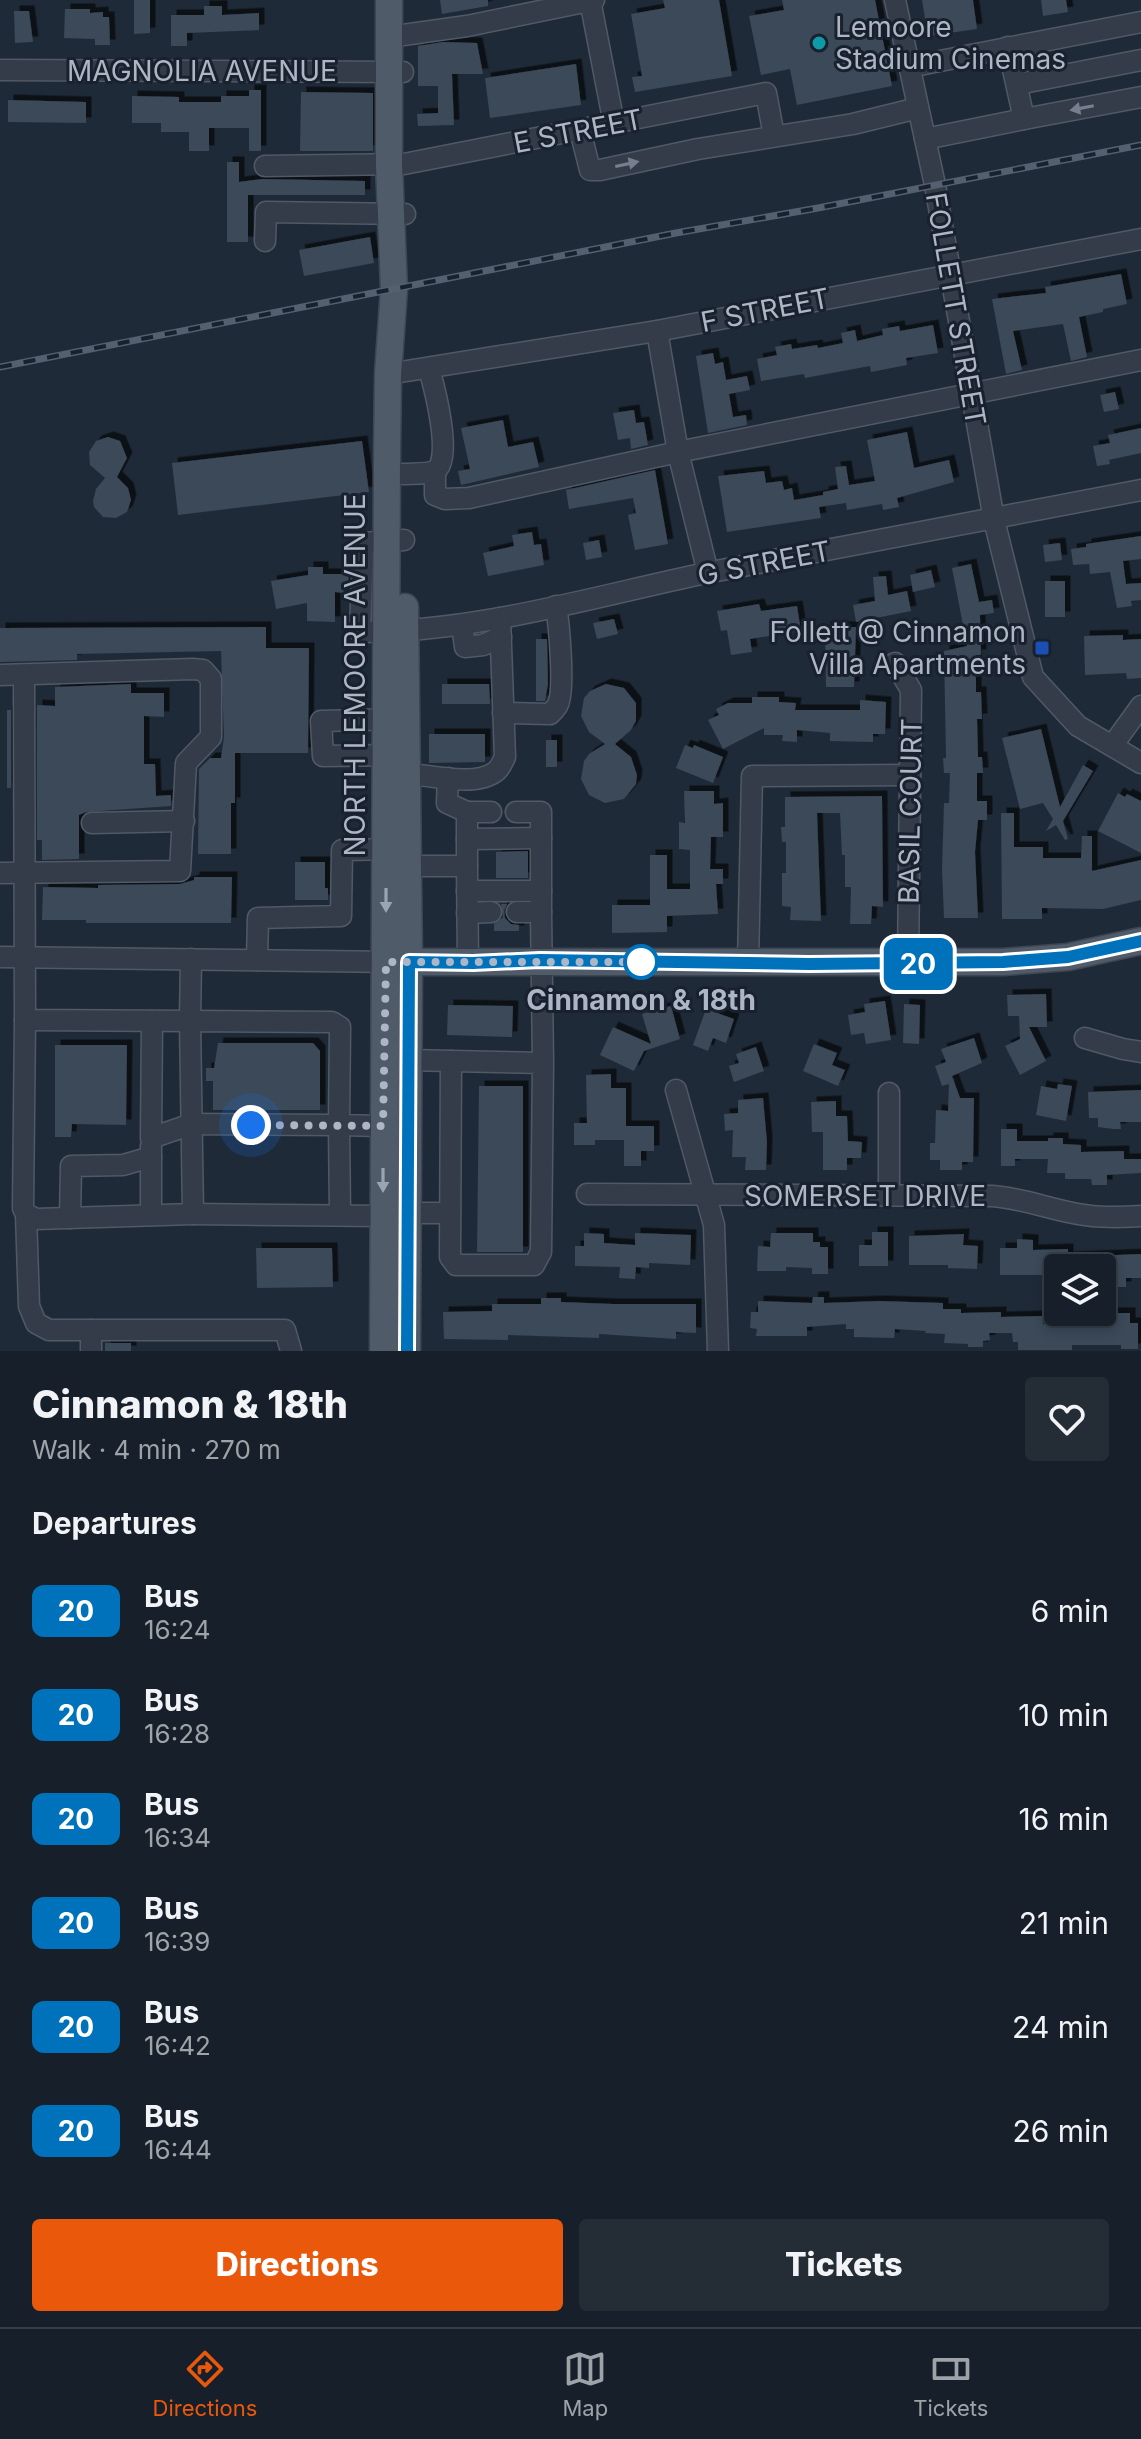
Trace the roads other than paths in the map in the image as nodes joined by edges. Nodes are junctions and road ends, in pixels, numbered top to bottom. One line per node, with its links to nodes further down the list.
1 (389, 0): 11 (main road, NORTH LEMOORE AVENUE)
2 (404, 0): 6 (main road, NORTH LEMOORE AVENUE)
3 (591, 0): 6 (street); 16 (street)
4 (895, 0): 9 (street, FOLLETT STREET)
5 (1141, 22): 7 (street)
6 (403, 35): 11 (main road, NORTH LEMOORE AVENUE)
7 (1008, 47): 9 (street); 12 (street)
8 (1141, 60): 12 (street)
9 (909, 67): 14 (street, FOLLETT STREET)
10 (0, 70): 11 (street, MAGNOLIA AVENUE)
11 (396, 72): 20 (main road, NORTH LEMOORE AVENUE)
12 (1018, 84): 15 (street)
13 (1141, 97): 15 (street, one-way to 15)
14 (918, 108): 18 (street); 19 (street, FOLLETT STREET)
15 (1024, 119): 19 (street)
16 (614, 124): 17 (street, E STREET); 18 (street, E STREET)
17 (580, 130): 18 (street, one-way to 18); 20 (street, E STREET)
18 (774, 136)
19 (925, 139): 25 (street, FOLLETT STREET)
20 (397, 165): 21 (street, E STREET); 22 (main road, NORTH LEMOORE AVENUE)
21 (265, 166)
22 (398, 214): 24 (street); 28 (main road, NORTH LEMOORE AVENUE)
23 (1141, 239): 25 (street, F STREET)
24 (265, 241)
25 (950, 274): 26 (street, F STREET); 29 (street, FOLLETT STREET)
26 (657, 331): 28 (street, F STREET); 30 (street)
27 (1141, 360): 29 (street)
28 (407, 372): 31 (street); 32 (main road, NORTH LEMOORE AVENUE); 35 (main road, NORTH LEMOORE AVENUE)
29 (971, 395): 30 (street); 34 (street, FOLLETT STREET)
30 (678, 452): 31 (street); 36 (street)
31 (435, 471): 32 (street)
32 (403, 474): 35 (main road, NORTH LEMOORE AVENUE)
33 (1141, 490): 34 (street, G STREET)
34 (994, 520): 36 (street, G STREET); 46 (street, FOLLETT STREET)
35 (396, 541): 39 (main road, NORTH LEMOORE AVENUE); 39 (street)
36 (708, 573): 37 (street, G STREET)
37 (556, 606): 38 (street, G STREET); 44 (street)
38 (500, 628): 39 (street, G STREET); 44 (street)
39 (397, 632): 45 (main road, NORTH LEMOORE AVENUE)
40 (895, 663): 49 (street, BASIL COURT)
41 (0, 675): 42 (street)
42 (24, 675): 54 (street); 61 (street)
43 (1141, 706): 46 (street)
44 (503, 713): 50 (street)
45 (397, 719): 48 (main road, NORTH LEMOORE AVENUE); 48 (street)
46 (1112, 746): 47 (street, FOLLETT STREET)
47 (1141, 763)
48 (397, 764): 50 (street); 58 (main road, NORTH LEMOORE AVENUE)
49 (910, 775): 76 (street); 77 (street, BASIL COURT)
50 (448, 778): 51 (street)
51 (467, 812): 52 (street); 57 (street)
52 (491, 812)
53 (516, 812): 56 (street)
54 (184, 821): 55 (street); 61 (street)
55 (92, 823)
56 (541, 838): 57 (street); 63 (street)
57 (467, 839): 59 (street)
58 (401, 854): 59 (street); 72 (street); 74 (main road, NORTH LEMOORE AVENUE)
59 (467, 866): 62 (street)
60 (0, 873): 61 (street)
61 (24, 873): 70 (street)
62 (467, 891): 63 (street); 67 (street)
63 (541, 891): 66 (street)
64 (491, 912): 67 (street)
65 (517, 912): 66 (street)
66 (541, 912): 73 (street)
67 (467, 913): 75 (street)
68 (1141, 941): 77 (main road)
69 (0, 957): 70 (street)
70 (26, 957): 71 (street); 78 (street)
71 (191, 959): 72 (street); 80 (street)
72 (257, 960): 74 (street)
73 (540, 960): 75 (main road); 76 (main road); 85 (street)
74 (397, 962): 75 (main road); 83 (main road, NORTH LEMOORE AVENUE); 90 (main road, NORTH LEMOORE AVENUE)
75 (468, 963)
76 (748, 963): 77 (main road)
77 (908, 964)
78 (25, 1020): 79 (street); 96 (street)
79 (152, 1021): 80 (street); 91 (street)
80 (190, 1021): 88 (street); 89 (street)
81 (1085, 1038): 82 (street)
82 (1141, 1052)
83 (408, 1060): 84 (street); 98 (main road, NORTH LEMOORE AVENUE)
84 (451, 1061): 85 (street); 95 (street)
85 (543, 1063): 95 (street)
86 (676, 1090): 94 (street)
87 (889, 1093): 93 (street)
88 (192, 1124): 89 (street); 91 (street); 97 (street)
89 (339, 1125): 90 (street); 100 (street)
90 (383, 1126): 98 (main road, NORTH LEMOORE AVENUE, one-way to 98)
91 (151, 1147): 99 (street); 102 (street)
92 (587, 1194): 94 (street, SOMERSET DRIVE)
93 (889, 1194): 94 (street, SOMERSET DRIVE); 101 (street, SOMERSET DRIVE)
94 (707, 1195): 107 (street)
95 (450, 1213): 98 (street)
96 (26, 1214): 102 (street); 103 (street)
97 (193, 1214): 99 (street); 100 (street)
98 (395, 1214): 100 (street); 105 (main road, NORTH LEMOORE AVENUE); 106 (main road, NORTH LEMOORE AVENUE)
99 (151, 1215): 102 (street)
100 (340, 1215)
101 (1141, 1216)
102 (70, 1218)
103 (91, 1340): 104 (street)
104 (291, 1351)
105 (383, 1351)
106 (407, 1351)
107 (718, 1351)

